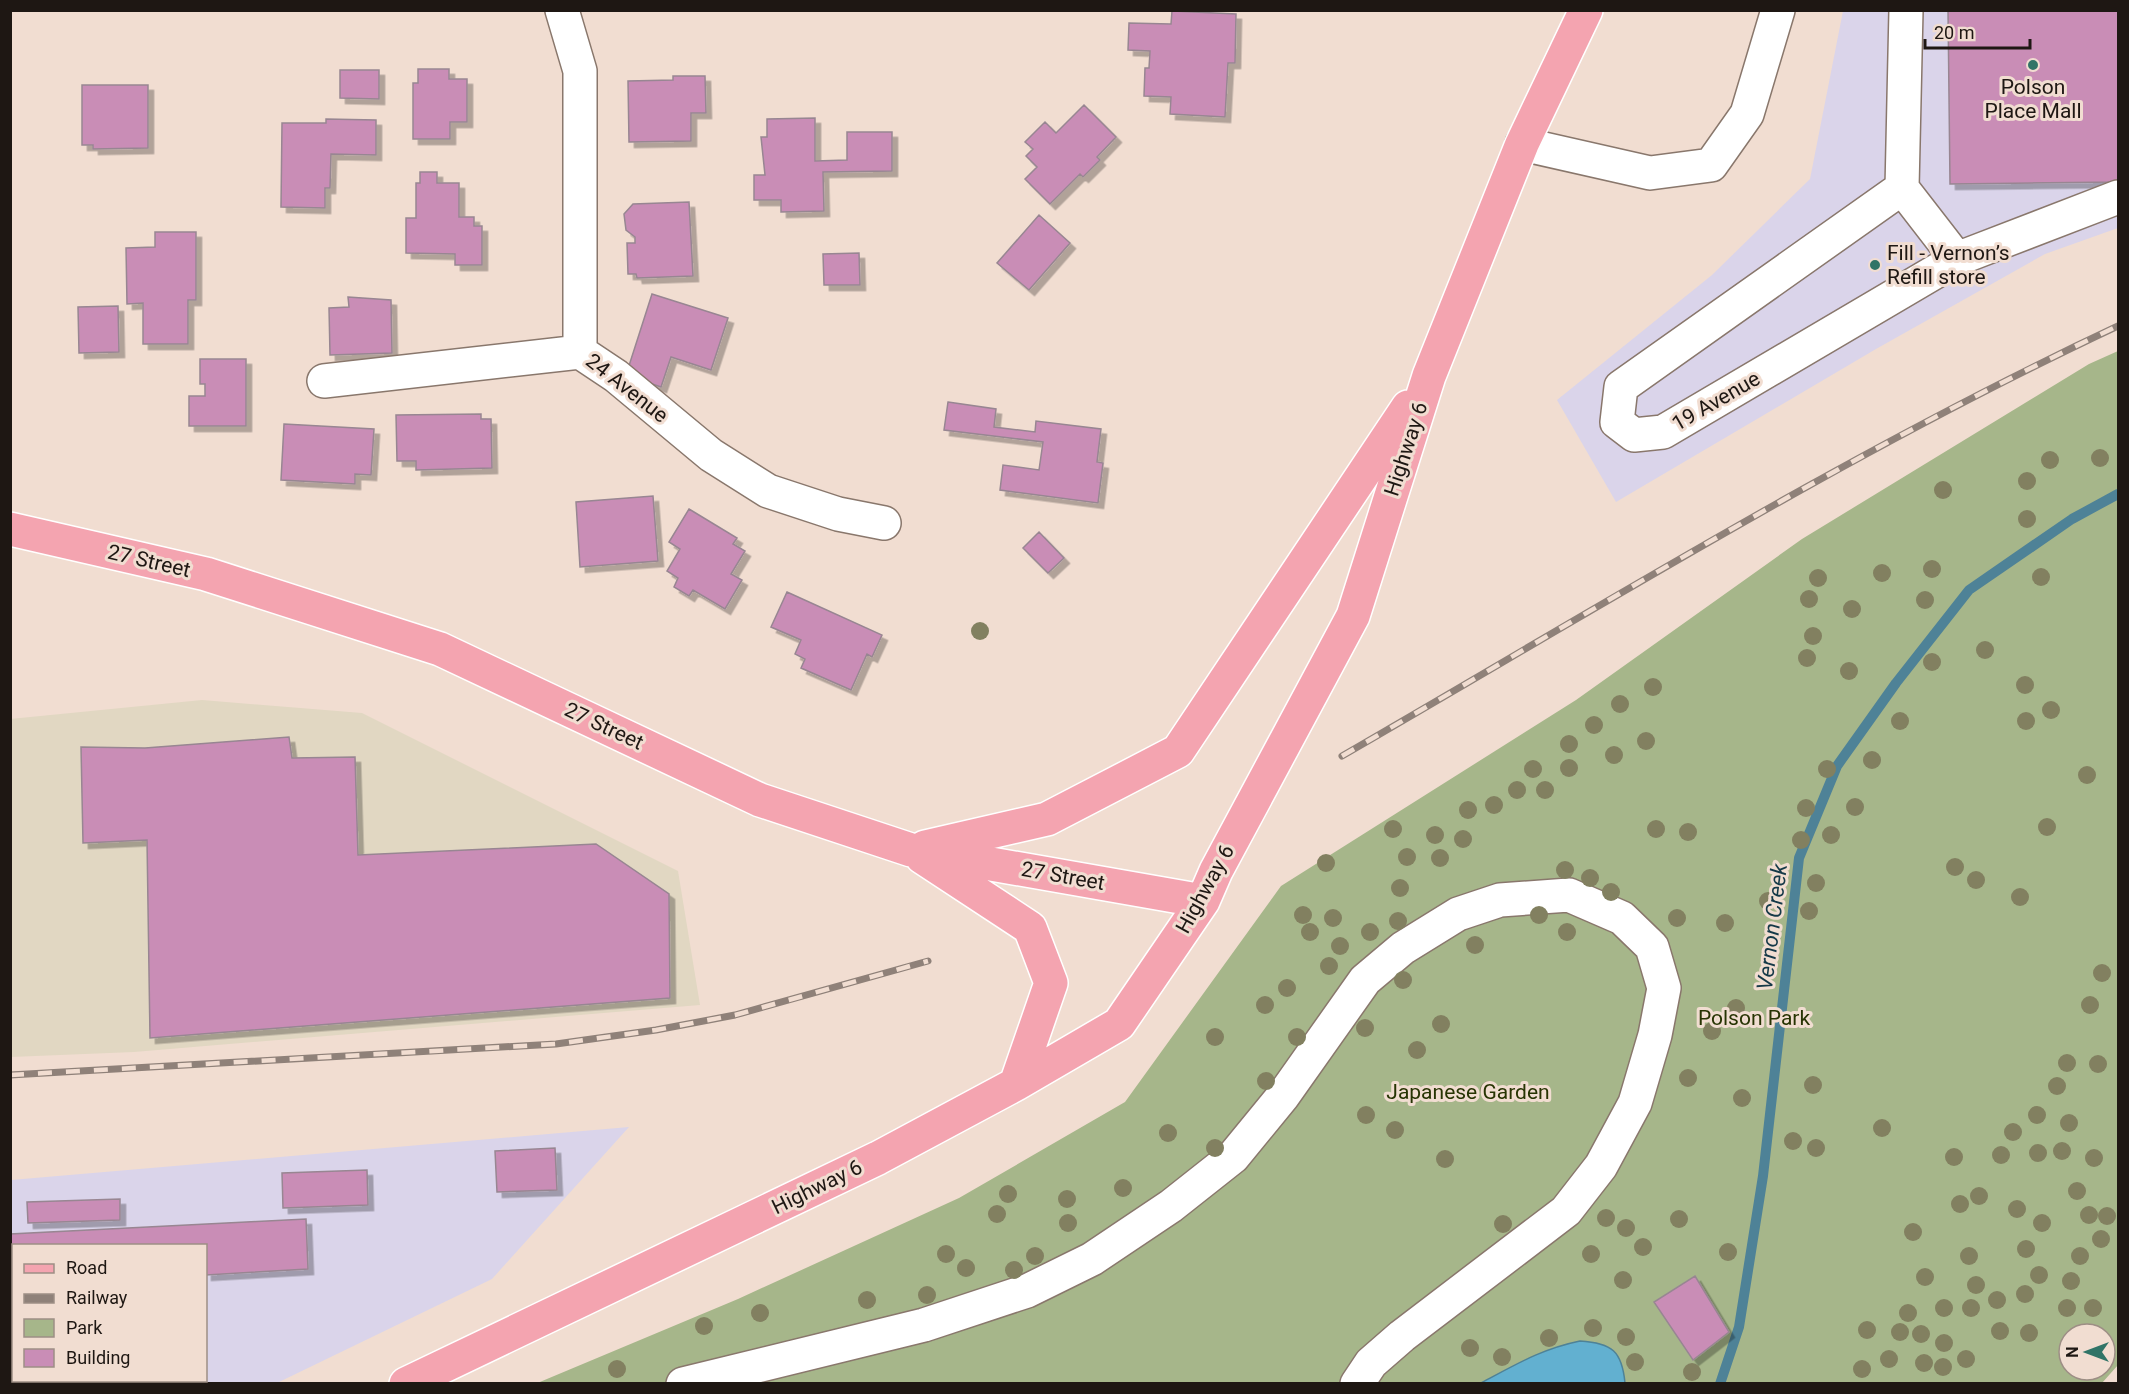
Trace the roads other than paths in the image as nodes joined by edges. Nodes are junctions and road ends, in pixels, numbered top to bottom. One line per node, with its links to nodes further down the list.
1 (562, 10): 9 (street, 24 Avenue)
2 (1586, 10): 5 (main road, Highway 6)
3 (1778, 10): 5 (street)
4 (1906, 10): 6 (street)
5 (1522, 144): 10 (main road, Highway 6)
6 (1902, 188): 8 (street); 8 (street, 19 Avenue)
7 (2118, 197): 8 (street, 19 Avenue)
8 (1957, 259)
9 (580, 352): 11 (street); 12 (street, 24 Avenue)
10 (1430, 376): 14 (main road); 15 (main road, Highway 6)
11 (324, 381)
12 (884, 524)
13 (10, 529): 14 (main road, 27 Street)
14 (911, 850): 15 (main road, 27 Street); 16 (main road)
15 (1203, 901): 16 (main road, Highway 6)
16 (1016, 1084): 17 (main road, Highway 6)
17 (406, 1383)
18 (683, 1383): 19 (street)
19 (1357, 1383)

